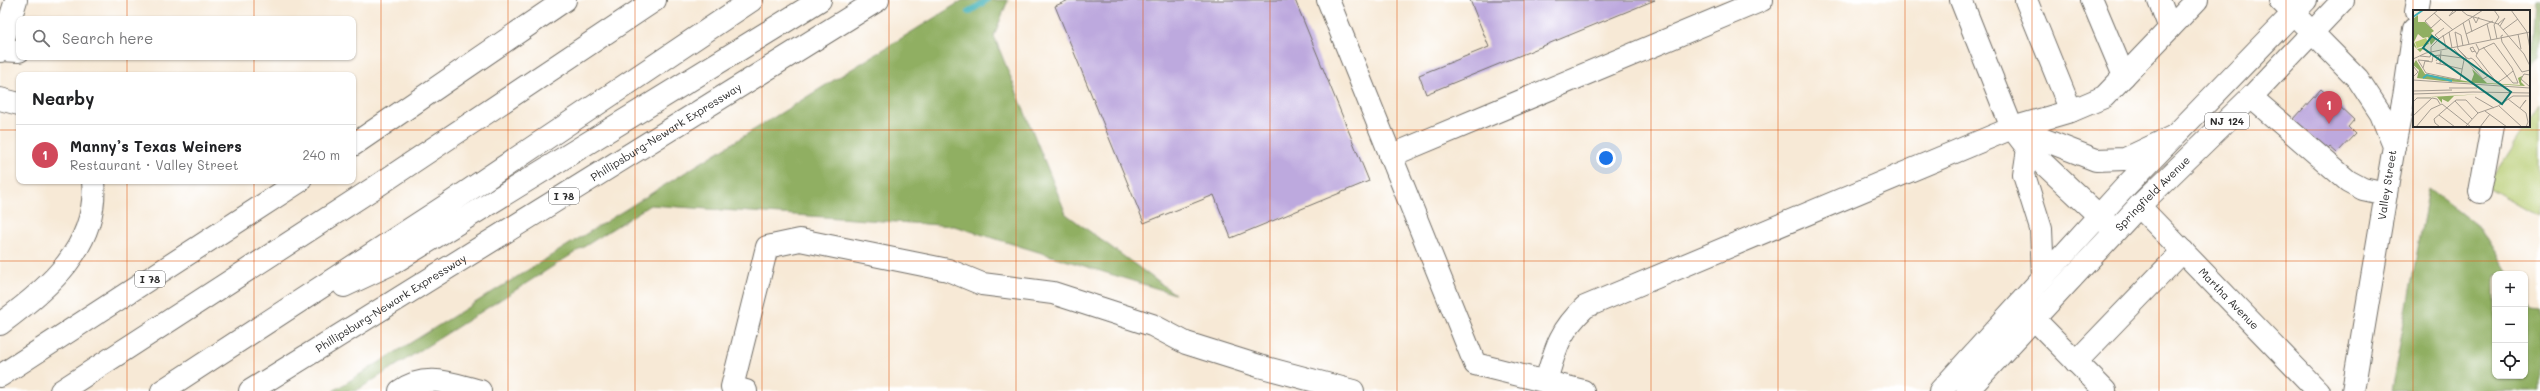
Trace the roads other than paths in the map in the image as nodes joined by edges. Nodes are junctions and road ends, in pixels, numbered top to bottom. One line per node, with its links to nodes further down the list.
1 (565, 0): 32 (main road)
2 (655, 0): 51 (main road)
3 (752, 0): 47 (main road)
4 (820, 0): 47 (main road)
5 (878, 0): 53 (main road, Phillipsburg-Newark Expressway / I 78)
6 (1328, 0): 35 (main road)
7 (1762, 0): 35 (main road)
8 (1961, 0): 30 (main road)
9 (2026, 0): 28 (main road)
10 (2092, 0): 23 (main road)
11 (2159, 0): 18 (main road)
12 (2197, 0): 18 (main road)
13 (2343, 0): 19 (main road, Springfield Avenue / NJ 124)
14 (2418, 0): 17 (main road)
15 (2293, 4): 19 (main road, Valley Street); 31 (main road, Springfield Avenue / NJ 124)
16 (10, 7): 21 (main road)
17 (2416, 10)
18 (2170, 28): 23 (main road)
19 (2312, 33): 24 (main road, Springfield Avenue / NJ 124); 33 (main road, Valley Street)
20 (2413, 43): 25 (main road)
21 (0, 50): 22 (main road)
22 (16, 51)
23 (2124, 76): 28 (main road)
24 (2251, 97): 39 (main road); 40 (main road, Springfield Avenue / NJ 124)
25 (2409, 98): 33 (main road)
26 (0, 99): 27 (main road)
27 (16, 103)
28 (2071, 111): 30 (main road)
29 (2492, 127): 38 (main road)
30 (2012, 128): 31 (main road); 34 (main road); 50 (main road)
31 (2176, 135): 41 (main road, Springfield Avenue / NJ 124)
32 (356, 143)
33 (2394, 146): 39 (main road, Valley Street)
34 (2028, 149): 41 (main road); 44 (main road)
35 (1390, 156): 50 (main road)
36 (93, 184): 46 (main road)
37 (295, 184): 49 (main road, I 78)
38 (2480, 192)
39 (2386, 194): 63 (main road, Valley Street)
40 (2139, 206): 42 (main road, Springfield Avenue / NJ 124); 43 (main road, Martha Avenue)
41 (2100, 216): 42 (main road); 44 (main road, Springfield Avenue / NJ 124)
42 (2115, 231): 45 (main road, Springfield Avenue / NJ 124)
43 (2183, 251): 48 (main road); 62 (main road, Martha Avenue)
44 (2043, 277): 59 (main road, Springfield Avenue / NJ 124)
45 (2033, 318): 48 (main road); 60 (main road, Springfield Avenue / NJ 124)
46 (0, 324)
47 (262, 326): 52 (main road)
48 (2076, 362): 61 (main road)
49 (0, 376)
50 (1546, 381): 58 (main road)
51 (61, 391)
52 (162, 391)
53 (250, 391)
54 (400, 391): 55 (main road)
55 (480, 391)
56 (746, 391): 57 (main road)
57 (1353, 391)
58 (1583, 391)
59 (1940, 391)
60 (1967, 391)
61 (2105, 391)
62 (2318, 391)
63 (2353, 391)

